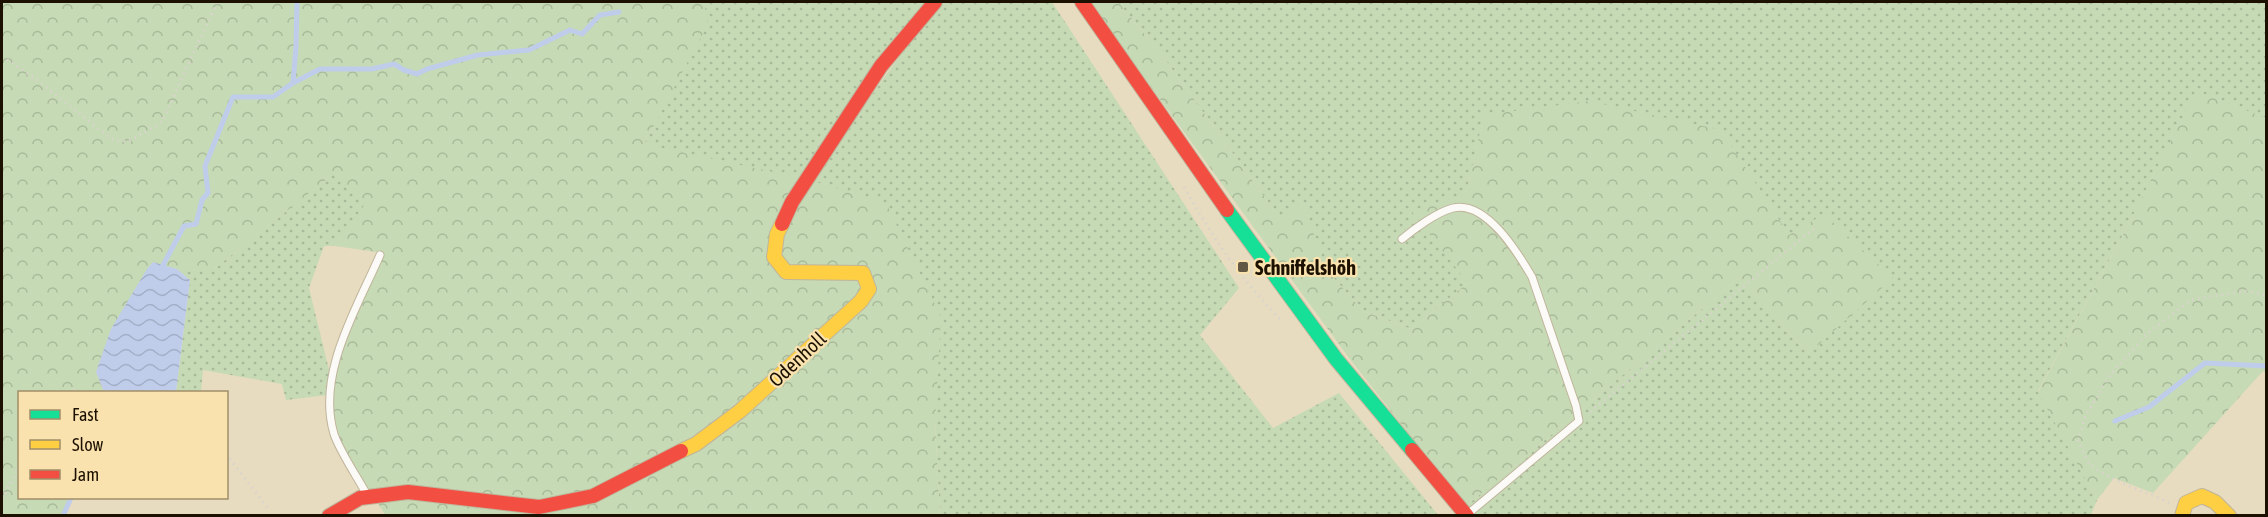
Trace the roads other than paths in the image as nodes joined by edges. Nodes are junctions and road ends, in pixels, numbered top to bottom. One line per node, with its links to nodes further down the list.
1 (935, 2): 5 (street, Odenholl)
2 (1082, 2): 7 (street)
3 (1402, 239): 7 (lane)
4 (380, 255): 5 (lane)
5 (368, 496): 8 (street, Odenholl)
6 (2182, 513): 9 (street)
7 (1467, 515)
8 (329, 516)
9 (2229, 516)

